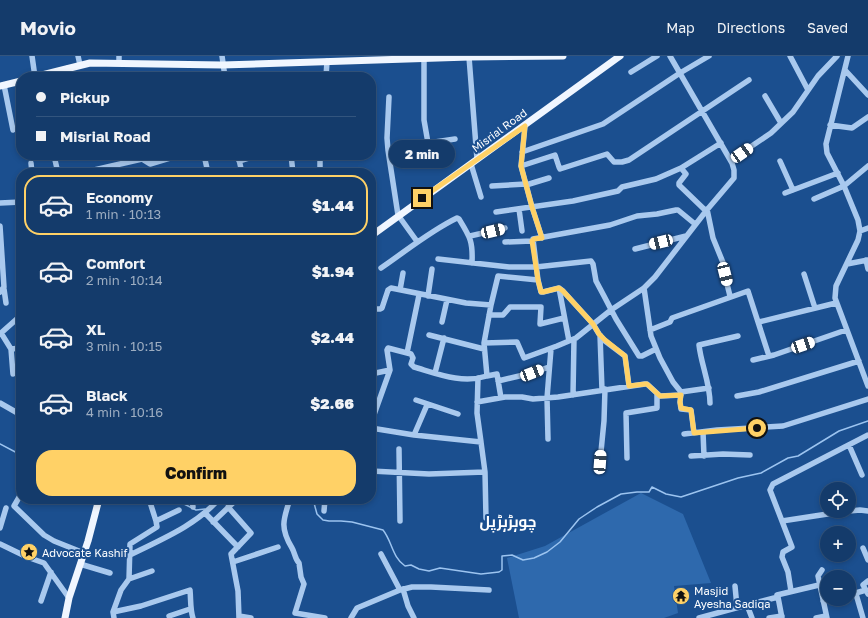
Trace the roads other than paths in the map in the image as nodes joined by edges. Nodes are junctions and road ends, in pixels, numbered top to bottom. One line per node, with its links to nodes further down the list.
1 (32, 56): 23 (street)
2 (78, 56): 19 (street)
3 (222, 56): 20 (street)
4 (512, 56): 5 (main road); 14 (main road)
5 (563, 56)
6 (620, 56): 41 (main road, Misrial Road)
7 (657, 56): 28 (street)
8 (670, 56): 29 (street)
9 (709, 56): 29 (street)
10 (790, 56): 33 (street)
11 (837, 56): 33 (street)
12 (848, 56): 22 (street)
13 (456, 57): 14 (main road); 17 (main road)
14 (469, 57): 50 (street)
15 (375, 58): 17 (main road); 18 (main road)
16 (119, 59): 19 (main road); 20 (main road)
17 (424, 59): 43 (street)
18 (326, 61): 20 (main road); 27 (street)
19 (80, 65): 21 (main road)
20 (222, 65): 26 (street)
21 (68, 68): 24 (main road); 25 (street)
22 (845, 70): 34 (street); 40 (street)
23 (34, 72)
24 (53, 72)
25 (68, 72)
26 (224, 72)
27 (326, 72)
28 (631, 72)
29 (680, 73): 37 (street); 45 (street)
30 (749, 80): 37 (street)
31 (16, 82): 32 (main road)
32 (2, 86): 42 (street)
33 (808, 90): 39 (street)
34 (868, 95)
35 (765, 96): 39 (street)
36 (389, 97): 73 (street)
37 (702, 112): 44 (street); 53 (street)
38 (868, 117): 40 (street)
39 (782, 123): 49 (street)
40 (830, 125): 58 (street)
41 (525, 126): 45 (street); 50 (main road, Misrial Road)
42 (13, 130)
43 (454, 139)
44 (721, 143): 49 (street); 57 (street)
45 (522, 152): 53 (street)
46 (134, 160): 56 (street)
47 (145, 160): 48 (street)
48 (163, 160)
49 (731, 160): 71 (street)
50 (474, 162): 65 (street); 73 (main road, Misrial Road)
51 (780, 162): 63 (street)
52 (31, 163): 55 (street)
53 (521, 166): 60 (street)
54 (868, 166): 62 (street)
55 (32, 168)
56 (103, 168)
57 (682, 168): 69 (street); 71 (street)
58 (838, 173): 62 (street); 63 (street)
59 (549, 178): 60 (street)
60 (526, 184): 61 (street); 69 (street)
61 (492, 186)
62 (844, 186): 66 (street); 80 (street)
63 (794, 190): 64 (street)
64 (785, 193)
65 (481, 197)
66 (814, 199)
67 (16, 202): 68 (street)
68 (0, 203)
69 (532, 207): 70 (street); 84 (street)
70 (519, 209): 72 (street); 79 (street)
71 (706, 210): 74 (street); 106 (street)
72 (496, 212)
73 (398, 216): 81 (main road, Misrial Road); 85 (street)
74 (695, 224): 83 (street); 84 (street)
75 (0, 226): 78 (street)
76 (505, 228): 82 (street)
77 (868, 228): 80 (street)
78 (0, 230): 102 (street)
79 (522, 231)
80 (860, 231): 92 (street)
81 (376, 232)
82 (470, 236): 85 (street); 91 (street)
83 (686, 236): 88 (street); 101 (street)
84 (542, 238): 86 (street)
85 (418, 241): 94 (street)
86 (532, 241): 87 (street); 93 (street)
87 (505, 242)
88 (635, 248)
89 (438, 259): 91 (street)
90 (867, 260): 92 (street); 95 (street)
91 (472, 263): 93 (street)
92 (847, 264): 109 (street)
93 (536, 267): 99 (street); 113 (street)
94 (381, 268)
95 (868, 268)
96 (432, 269): 105 (street)
97 (403, 273): 103 (street)
98 (804, 274): 111 (street)
99 (538, 280): 100 (street); 110 (street)
100 (559, 288): 115 (street); 119 (street)
101 (644, 288): 113 (street); 120 (street)
102 (2, 290): 108 (street)
103 (400, 290): 104 (street); 112 (street)
104 (419, 295): 105 (street); 133 (street)
105 (428, 296): 107 (street)
106 (730, 296): 118 (street); 120 (street)
107 (447, 300): 110 (street); 117 (street)
108 (6, 303)
109 (836, 303): 111 (street); 121 (street)
110 (491, 305): 114 (street)
111 (815, 308): 118 (street)
112 (376, 309)
113 (611, 310): 119 (street); 132 (street)
114 (489, 315): 115 (street); 128 (street)
115 (564, 318): 127 (street)
116 (16, 320): 122 (street)
117 (442, 322)
118 (759, 322): 134 (street)
119 (593, 324): 124 (street); 127 (street)
120 (650, 330): 132 (street)
121 (846, 330): 134 (street); 136 (street)
122 (0, 334): 130 (street)
123 (430, 335): 126 (street)
124 (600, 335): 146 (street); 148 (street)
125 (738, 336): 147 (street)
126 (444, 338): 128 (street); 140 (street)
127 (571, 340): 131 (street); 151 (street)
128 (484, 346): 131 (street); 142 (street)
129 (16, 348): 130 (street)
130 (11, 349): 141 (street)
131 (551, 349): 137 (street)
132 (656, 349): 150 (street)
133 (407, 353): 138 (street); 140 (street)
134 (769, 356): 135 (street)
135 (753, 360)
136 (859, 361): 145 (street); 152 (street)
137 (549, 367): 144 (street); 154 (street)
138 (390, 370): 139 (street); 161 (street)
139 (376, 373)
140 (435, 373): 143 (street)
141 (12, 374)
142 (487, 376): 143 (street); 144 (street)
143 (478, 378): 157 (street)
144 (498, 381): 153 (street)
145 (868, 384)
146 (629, 386): 148 (street); 149 (street)
147 (709, 388): 150 (street); 159 (street)
148 (604, 389): 151 (street); 180 (street)
149 (657, 394): 150 (street); 177 (street)
150 (681, 394): 166 (street)
151 (573, 395): 154 (street)
152 (737, 396)
153 (501, 398): 154 (street); 157 (street)
154 (547, 398): 170 (street)
155 (868, 399): 165 (street)
156 (416, 400): 160 (street)
157 (477, 402): 171 (street)
158 (0, 403): 162 (street)
159 (710, 403)
160 (427, 405): 163 (street); 169 (street)
161 (376, 409)
162 (16, 412)
163 (458, 414)
164 (376, 429): 169 (street)
165 (703, 432): 166 (street); 176 (street)
166 (694, 433): 167 (street)
167 (684, 434)
168 (868, 435): 172 (street)
169 (414, 436): 171 (street)
170 (548, 439)
171 (481, 442): 179 (street)
172 (848, 445): 182 (street); 203 (street)
173 (399, 449): 181 (street)
174 (750, 455): 176 (street)
175 (691, 456): 176 (street)
176 (704, 456)
177 (627, 458)
178 (376, 471): 181 (street)
179 (485, 472): 181 (street); 200 (street)
180 (598, 472)
181 (400, 473): 201 (street)
182 (862, 475)
183 (16, 503): 210 (street)
184 (98, 504): 210 (main road)
185 (151, 504): 202 (street)
186 (193, 504): 191 (street)
187 (214, 504): 198 (street)
188 (231, 504): 193 (street)
189 (288, 504): 245 (street)
190 (325, 504): 196 (street)
191 (193, 507)
192 (6, 508): 205 (street)
193 (228, 508): 204 (street); 207 (street)
194 (179, 510): 202 (street)
195 (856, 510): 197 (street)
196 (324, 511)
197 (868, 511)
198 (205, 513): 204 (street); 212 (street)
199 (820, 515): 203 (street)
200 (486, 518)
201 (400, 520)
202 (156, 521): 212 (street)
203 (782, 521): 227 (street)
204 (213, 522): 207 (street)
205 (0, 528)
206 (0, 544): 217 (street)
207 (238, 547): 214 (street)
208 (278, 547): 214 (street)
209 (863, 548): 213 (street)
210 (84, 552): 215 (main road)
211 (381, 554): 225 (street)
212 (130, 555): 220 (street)
213 (868, 560)
214 (233, 562): 239 (street)
215 (80, 564): 218 (street); 230 (main road)
216 (152, 571): 220 (street)
217 (51, 572): 230 (street); 232 (street)
218 (110, 573)
219 (820, 573): 222 (street)
220 (129, 579): 237 (street)
221 (868, 581): 228 (street)
222 (819, 585): 224 (street); 227 (street)
223 (735, 586): 235 (street)
224 (820, 589)
225 (402, 590): 226 (street); 246 (street); 247 (street)
226 (489, 590)
227 (791, 592): 231 (street)
228 (867, 592): 229 (street)
229 (856, 594): 252 (street)
230 (69, 598): 242 (main road)
231 (778, 598): 233 (street); 240 (street)
232 (41, 601)
233 (747, 605): 235 (street); 249 (street)
234 (824, 606): 241 (street)
235 (737, 607): 248 (street)
236 (190, 609): 237 (street); 238 (street); 243 (street)
237 (114, 615)
238 (173, 616)
239 (239, 617): 244 (street)
240 (782, 617): 250 (street)
241 (826, 617): 251 (street)
242 (65, 618)
243 (193, 618)
244 (251, 618)
245 (325, 618)
246 (351, 618)
247 (414, 618)
248 (699, 618)
249 (752, 618)
250 (769, 618)
251 (816, 618)
252 (863, 618)

